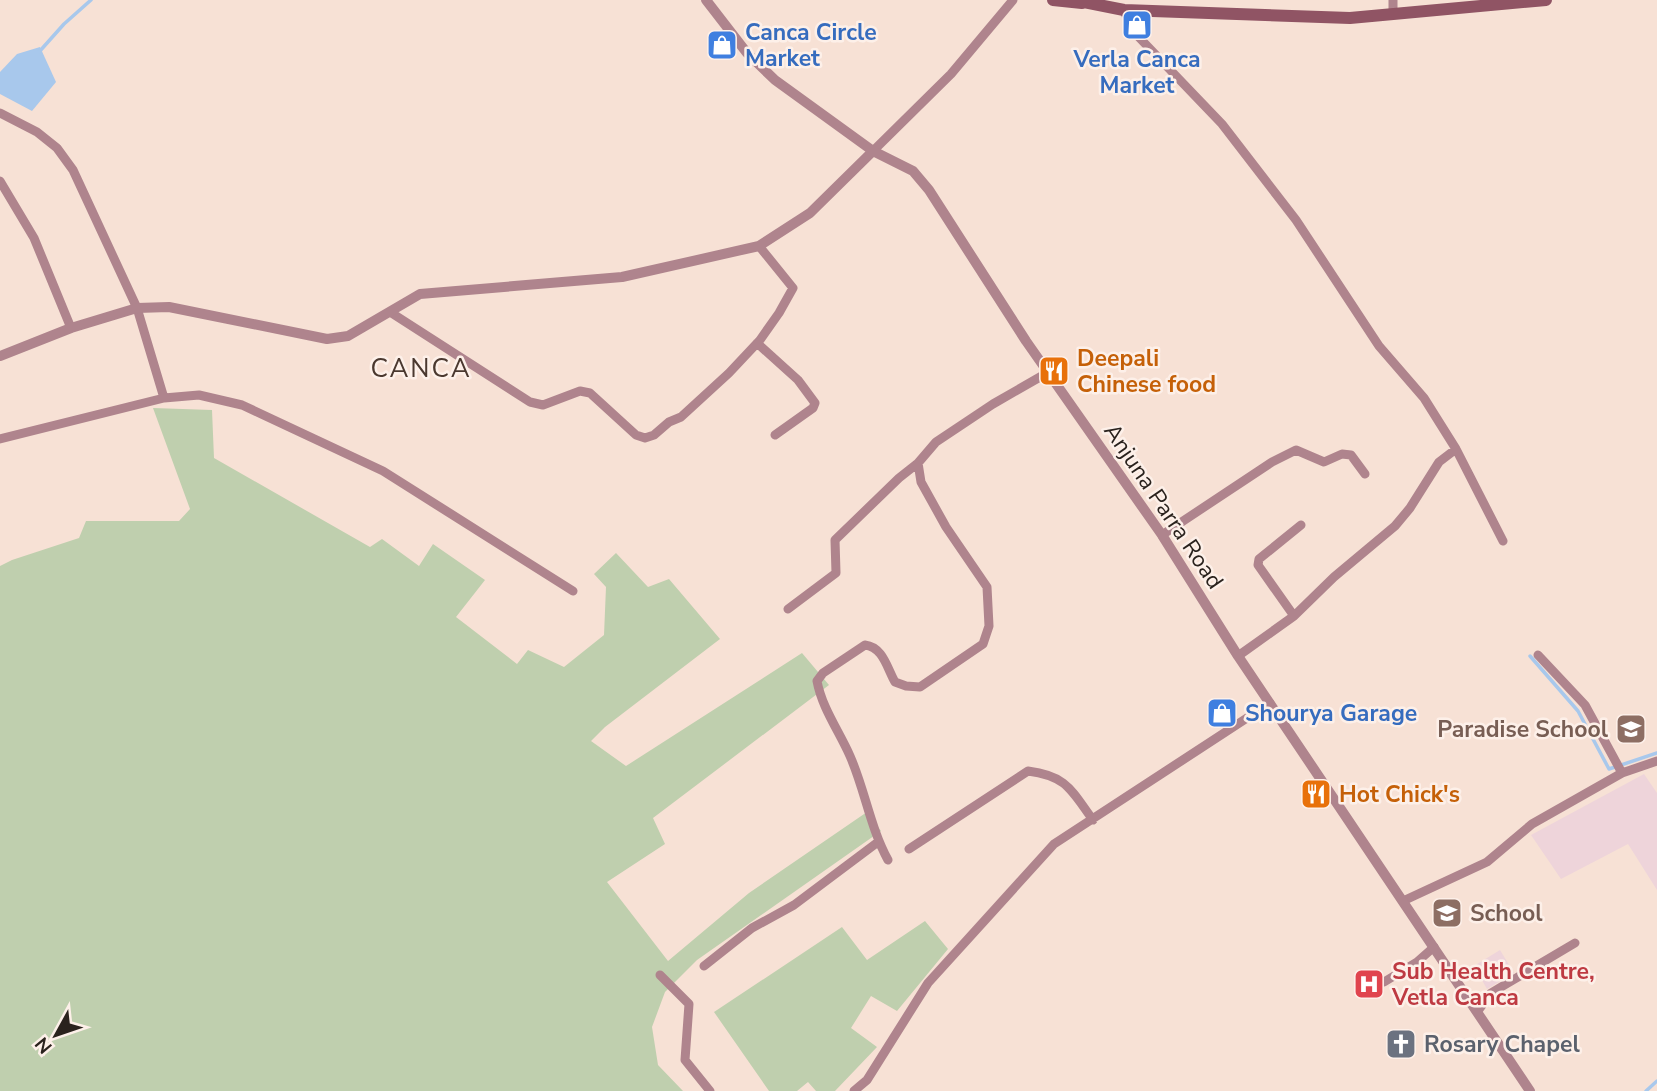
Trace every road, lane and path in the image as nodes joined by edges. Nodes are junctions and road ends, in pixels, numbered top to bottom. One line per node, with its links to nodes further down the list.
1 (706, 0): 12 (street, Anjuna Parra Road)
2 (1013, 0): 12 (street)
3 (1053, 0): 7 (main road)
4 (1074, 0): 7 (main road)
5 (1393, 0): 10 (street)
6 (1546, 0): 8 (main road)
7 (1094, 2): 9 (main road)
8 (1487, 2): 10 (main road)
9 (1124, 10): 10 (main road); 24 (street)
10 (1392, 14)
11 (0, 113): 15 (street)
12 (873, 151): 14 (street); 20 (street, Anjuna Parra Road)
13 (0, 181): 17 (street)
14 (758, 246): 16 (street); 18 (street)
15 (137, 308): 16 (street); 17 (street); 21 (street)
16 (390, 312): 18 (street)
17 (71, 328): 19 (street)
18 (757, 344): 22 (street)
19 (0, 356)
20 (1047, 373): 25 (street); 28 (street, Anjuna Parra Road)
21 (164, 398): 23 (street); 30 (street)
22 (775, 435)
23 (0, 439)
24 (1456, 449): 29 (street); 32 (street)
25 (918, 463): 31 (street); 39 (street)
26 (1365, 474): 28 (street)
27 (1301, 525): 32 (street)
28 (1161, 535): 34 (street, Anjuna Parra Road)
29 (1503, 541)
30 (573, 591)
31 (788, 609)
32 (1294, 616): 34 (street)
33 (1538, 655): 37 (street)
34 (1238, 656): 35 (street, Anjuna Parra Road)
35 (1270, 703): 38 (street); 42 (street, Anjuna Parra Road)
36 (1657, 761): 37 (street)
37 (1622, 773): 42 (street)
38 (1093, 820): 40 (street); 50 (street)
39 (878, 842): 41 (street); 45 (street)
40 (909, 849)
41 (888, 860)
42 (1403, 901): 44 (street, Anjuna Parra Road)
43 (1575, 943): 48 (street)
44 (1434, 947): 47 (street); 48 (street, Anjuna Parra Road)
45 (704, 966)
46 (660, 975): 49 (street)
47 (1384, 982)
48 (1477, 1012): 51 (street, Anjuna Parra Road)
49 (710, 1091)
50 (854, 1091)
51 (1530, 1091)

